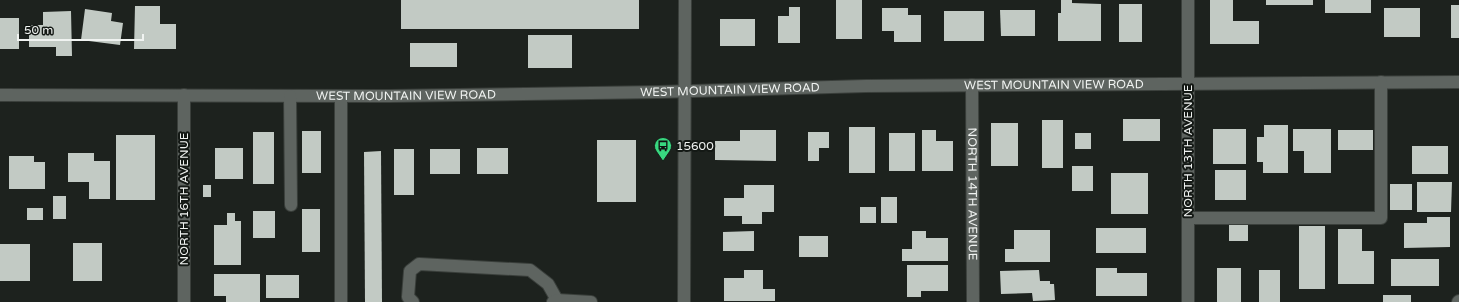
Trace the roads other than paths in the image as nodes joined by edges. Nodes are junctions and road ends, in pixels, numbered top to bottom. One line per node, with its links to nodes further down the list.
1 (685, 0): 7 (street)
2 (1188, 0): 5 (street, NORTH 13TH AVENUE)
3 (1380, 82): 4 (street, WEST MOUNTAIN VIEW ROAD); 5 (street, WEST MOUNTAIN VIEW ROAD); 13 (street)
4 (1459, 82)
5 (1188, 84): 6 (street, WEST MOUNTAIN VIEW ROAD); 13 (street, NORTH 13TH AVENUE)
6 (972, 85): 7 (street, WEST MOUNTAIN VIEW ROAD); 20 (street, NORTH 14TH AVENUE)
7 (684, 91): 11 (street, WEST MOUNTAIN VIEW ROAD); 19 (street)
8 (0, 95): 9 (street, WEST MOUNTAIN VIEW ROAD)
9 (184, 95): 10 (street, WEST MOUNTAIN VIEW ROAD); 15 (street, NORTH 16TH AVENUE)
10 (290, 96): 11 (street, WEST MOUNTAIN VIEW ROAD); 12 (street)
11 (341, 96): 16 (street)
12 (291, 205)
13 (1188, 218): 21 (street, NORTH 13TH AVENUE)
14 (555, 301): 17 (street); 18 (street)
15 (184, 302)
16 (341, 302)
17 (413, 302)
18 (591, 302)
19 (684, 302)
20 (973, 302)
21 (1188, 302)

